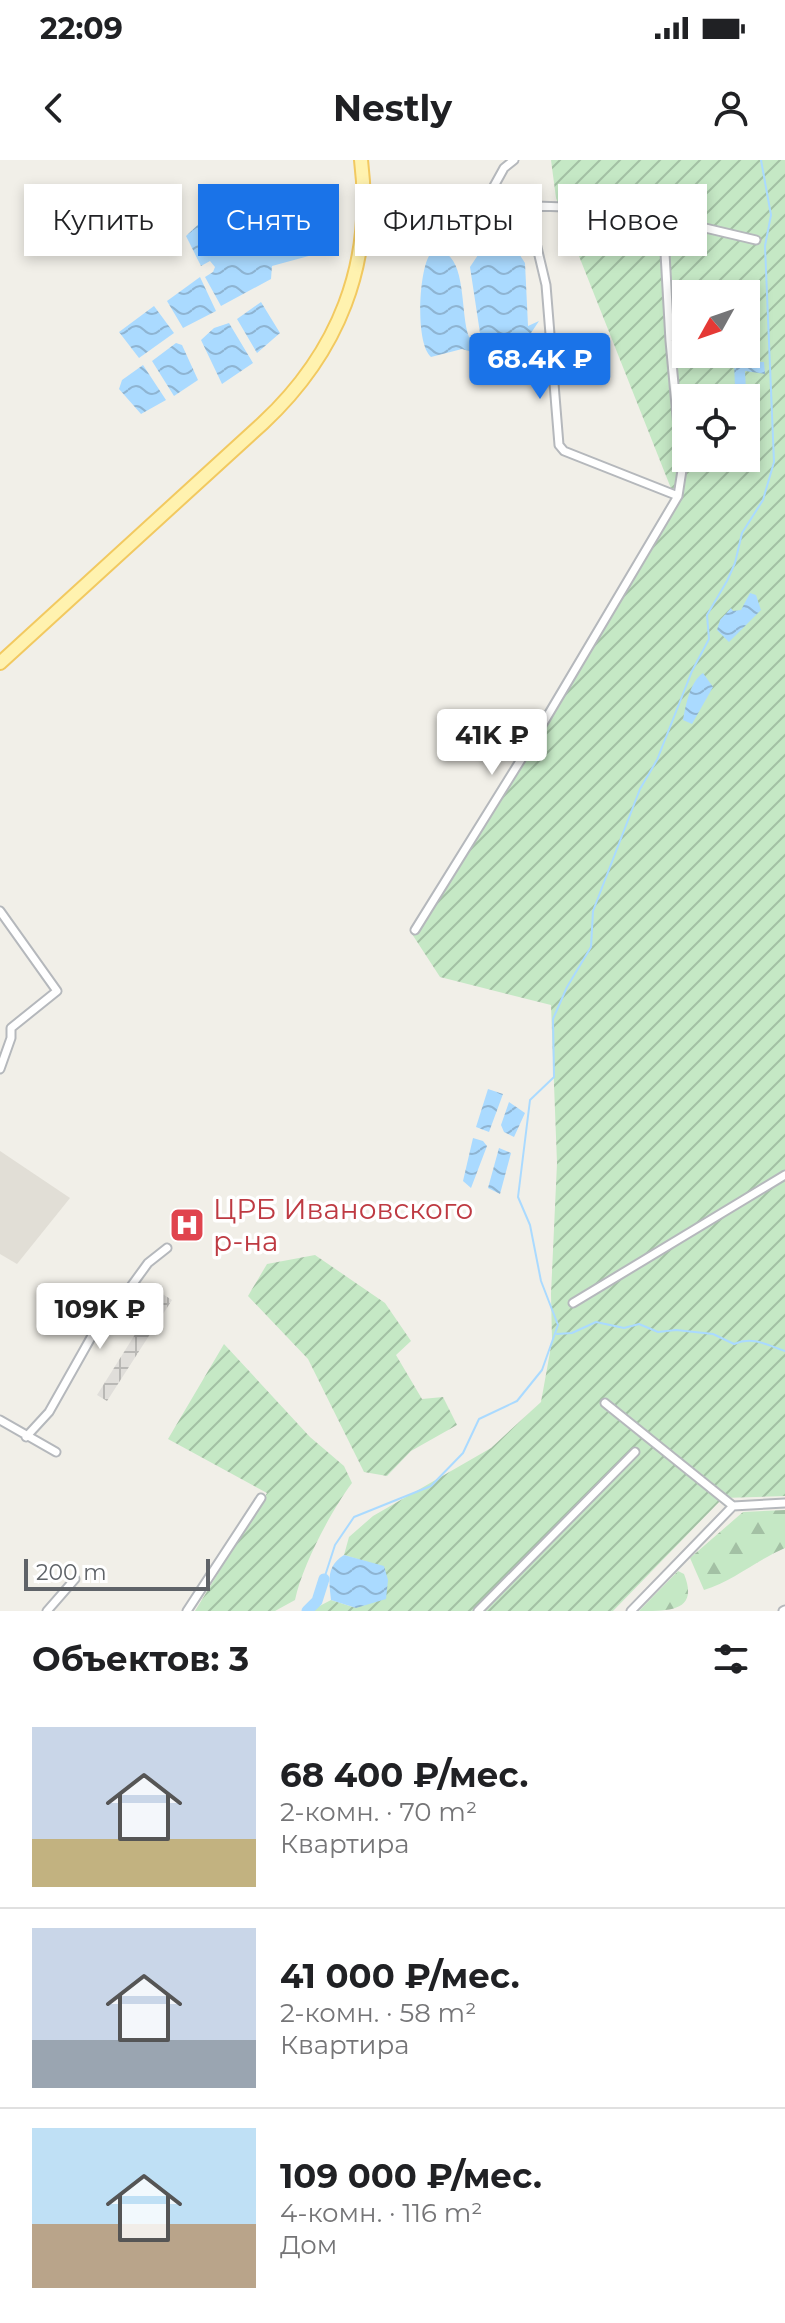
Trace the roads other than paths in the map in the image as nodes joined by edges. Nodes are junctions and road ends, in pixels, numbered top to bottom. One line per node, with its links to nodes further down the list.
1 (361, 160): 3 (main road)
2 (514, 160): 4 (street)
3 (363, 184)
4 (495, 184)
5 (707, 228): 6 (street)
6 (756, 240)
7 (359, 256): 11 (main road)
8 (539, 256): 10 (street)
9 (665, 256): 10 (street)
10 (678, 496): 13 (street)
11 (0, 663)
12 (0, 911): 14 (street)
13 (415, 930)
14 (0, 1069)
15 (785, 1175): 17 (street)
16 (167, 1248): 20 (street)
17 (573, 1303)
18 (605, 1403): 25 (street)
19 (0, 1420): 20 (street)
20 (26, 1437): 21 (street)
21 (56, 1452)
22 (635, 1452): 29 (street)
23 (261, 1498): 28 (street)
24 (785, 1503): 25 (street)
25 (733, 1506): 30 (street)
26 (75, 1579): 27 (street)
27 (47, 1611)
28 (187, 1611)
29 (478, 1611)
30 (631, 1611)

